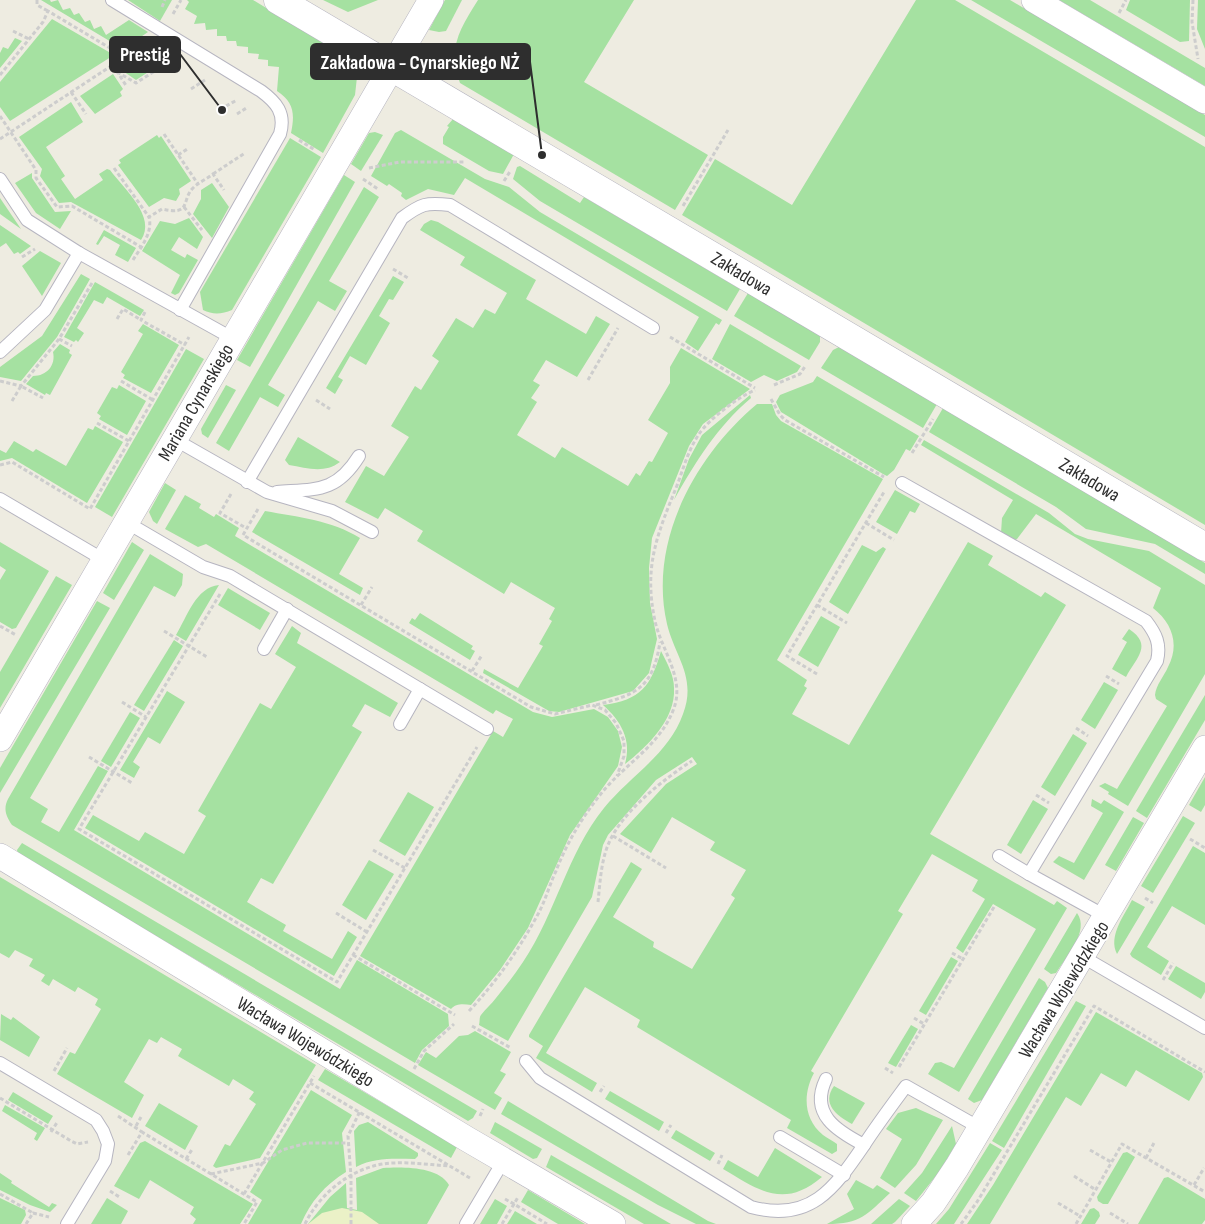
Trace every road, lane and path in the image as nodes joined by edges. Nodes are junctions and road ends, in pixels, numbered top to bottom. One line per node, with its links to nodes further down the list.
1 (37, 0): 9 (path)
2 (112, 0): 12 (lane)
3 (181, 0): 12 (path)
4 (278, 0): 18 (street, Zakładowa)
5 (431, 0): 18 (street, Mariana Cynarskiego)
6 (1034, 0): 25 (street)
7 (1126, 0): 10 (path)
8 (1194, 0): 16 (path)
9 (48, 11): 13 (path); 15 (path)
10 (1119, 13)
11 (13, 31): 13 (path)
12 (163, 32): 15 (path); 47 (lane)
13 (28, 39): 20 (path)
14 (178, 56): 19 (path)
15 (125, 57): 17 (path)
16 (1198, 59)
17 (113, 65): 19 (path); 24 (path)
18 (392, 66): 66 (street, Mariana Cynarskiego); 100 (street, Zakładowa)
19 (117, 72): 22 (path)
20 (0, 75)
21 (211, 76): 23 (path)
22 (127, 87)
23 (191, 89)
24 (71, 92): 26 (path); 29 (path)
25 (1205, 101)
26 (86, 114)
27 (0, 116): 29 (path)
28 (728, 130): 46 (path)
29 (11, 132): 31 (path); 51 (path)
30 (164, 134): 34 (path)
31 (0, 139)
32 (189, 148): 34 (path)
33 (251, 150): 39 (path)
34 (178, 154): 43 (path)
35 (465, 162): 38 (path)
36 (513, 166): 42 (path)
37 (114, 168): 48 (path)
38 (369, 168)
39 (213, 174): 43 (path); 47 (path)
40 (0, 179): 52 (lane)
41 (363, 179): 44 (path)
42 (504, 181)
43 (198, 184): 45 (path)
44 (378, 189)
45 (184, 207): 48 (path); 49 (path)
46 (682, 207)
47 (237, 209): 61 (lane)
48 (149, 217): 51 (path)
49 (207, 237)
50 (40, 246): 53 (path)
51 (141, 247): 58 (path)
52 (79, 252): 58 (lane); 69 (lane)
53 (22, 258)
54 (397, 261): 55 (path)
55 (393, 268): 56 (path); 59 (path)
56 (388, 277)
57 (95, 278): 67 (path)
58 (123, 278): 61 (lane)
59 (408, 278)
60 (148, 308): 64 (path)
61 (180, 310): 66 (lane)
62 (627, 313): 65 (lane); 71 (path); 91 (lane)
63 (117, 319): 64 (path)
64 (141, 320): 79 (path)
65 (653, 328): 111 (path)
66 (232, 338): 85 (street, Mariana Cynarskiego)
67 (59, 339): 68 (path); 75 (path)
68 (72, 346)
69 (0, 352)
70 (806, 364): 74 (path)
71 (588, 380)
72 (121, 381): 79 (path)
73 (0, 382): 75 (path)
74 (774, 385)
75 (21, 386): 77 (path); 81 (path)
76 (321, 392): 80 (path)
77 (43, 398)
78 (771, 399): 92 (path)
79 (153, 400): 86 (path)
80 (316, 400): 82 (path); 83 (path)
81 (12, 401)
82 (311, 408)
83 (330, 409)
84 (97, 423): 86 (path)
85 (174, 439): 91 (lane); 95 (street, Mariana Cynarskiego)
86 (129, 441): 90 (path)
87 (918, 444): 88 (path)
88 (912, 453)
89 (358, 456): 93 (lane)
90 (0, 465)
91 (244, 480): 93 (lane); 97 (path)
92 (896, 482): 96 (path); 145 (lane)
93 (267, 492): 97 (path); 98 (lane)
94 (0, 499): 101 (lane)
95 (126, 522): 101 (street, Mariana Cynarskiego); 102 (lane)
96 (866, 523): 99 (path); 105 (path)
97 (246, 528): 104 (path)
98 (372, 532)
99 (894, 540)
100 (1205, 547)
101 (104, 560): 127 (street, Mariana Cynarskiego)
102 (230, 576): 106 (lane); 112 (path)
103 (372, 588): 104 (path)
104 (361, 605): 116 (path)
105 (817, 605): 107 (path); 117 (path)
106 (287, 609): 113 (lane); 120 (lane)
107 (847, 623)
108 (0, 626): 110 (path)
109 (164, 631): 112 (path)
110 (16, 635)
111 (660, 639): 122 (path); 133 (path)
112 (188, 646): 115 (path); 123 (path)
113 (264, 649)
114 (482, 655): 116 (path)
115 (207, 656)
116 (472, 671): 122 (path)
117 (817, 674)
118 (1106, 676): 119 (path)
119 (1124, 687)
120 (420, 689): 124 (lane); 126 (lane)
121 (122, 702): 123 (path)
122 (596, 705): 133 (path)
123 (146, 717): 132 (path)
124 (400, 724)
125 (1076, 728): 128 (path)
126 (487, 729): 143 (path)
127 (0, 739)
128 (1093, 739)
129 (1205, 748): 149 (street, Wacława Wojewódzkiego)
130 (90, 757): 132 (path)
131 (692, 761): 137 (path)
132 (113, 771): 134 (path); 152 (path)
133 (615, 779): 157 (path)
134 (132, 783)
135 (1036, 795): 136 (path)
136 (1054, 805)
137 (612, 836): 144 (path); 146 (path)
138 (1190, 839): 139 (path)
139 (1205, 848)
140 (373, 850): 143 (path)
141 (0, 856): 166 (street, Wacława Wojewódzkiego)
142 (999, 856): 145 (lane)
143 (405, 868): 150 (path)
144 (666, 868)
145 (1029, 874): 149 (lane)
146 (598, 902)
147 (994, 907): 154 (path)
148 (336, 913): 150 (path)
149 (1107, 917): 153 (street, Wacława Wojewódzkiego)
150 (367, 932): 152 (path)
151 (952, 953): 154 (path)
152 (353, 955): 158 (path)
153 (1083, 957): 163 (lane); 180 (street, Wacława Wojewódzkiego)
154 (963, 959): 161 (path)
155 (1174, 962): 156 (path)
156 (1163, 980)
157 (469, 1011)
158 (455, 1015)
159 (914, 1018): 161 (path)
160 (454, 1024): 169 (path)
161 (924, 1024): 171 (path)
162 (472, 1026): 165 (path)
163 (1205, 1028)
164 (67, 1048): 172 (path)
165 (512, 1049)
166 (327, 1054): 174 (path); 192 (street, Wacława Wojewódzkiego)
167 (526, 1061): 197 (lane)
168 (0, 1063): 213 (lane)
169 (414, 1069)
170 (1205, 1072): 222 (path)
171 (895, 1074)
172 (51, 1076)
173 (826, 1079): 186 (lane)
174 (310, 1083): 176 (path); 194 (path)
175 (0, 1098): 181 (path)
176 (360, 1111): 185 (path); 199 (path)
177 (61, 1116): 181 (path)
178 (141, 1117): 179 (path)
179 (136, 1126)
180 (980, 1128): 186 (lane); 221 (street, Wacława Wojewódzkiego)
181 (51, 1131): 184 (path)
182 (780, 1137): 197 (lane)
183 (1156, 1141): 190 (path)
184 (93, 1143)
185 (348, 1143): 194 (path); 199 (path)
186 (864, 1145): 197 (lane)
187 (193, 1148): 191 (path)
188 (1090, 1150): 193 (path)
189 (127, 1156): 191 (path)
190 (1146, 1158): 193 (path); 200 (path)
191 (186, 1159): 196 (path)
192 (504, 1160): 217 (lane); 220 (street, Wacława Wojewódzkiego)
193 (1112, 1162): 201 (path)
194 (262, 1163): 196 (path); 204 (path)
195 (1204, 1168): 200 (path)
196 (211, 1174): 204 (path)
197 (844, 1175)
198 (1074, 1176): 201 (path)
199 (351, 1177): 215 (path); 216 (path)
200 (1194, 1185): 202 (path)
201 (1096, 1190): 210 (path)
202 (1205, 1192)
203 (0, 1194): 208 (path)
204 (244, 1194): 214 (path)
205 (103, 1196): 206 (path)
206 (121, 1198)
207 (1058, 1203): 210 (path)
208 (33, 1213): 211 (path); 212 (path)
209 (1110, 1213): 224 (path)
210 (1080, 1216): 223 (path)
211 (54, 1218)
212 (26, 1224)
213 (67, 1224)
214 (244, 1224)
215 (304, 1224)
216 (351, 1224)
217 (466, 1224)
218 (502, 1224): 219 (path)
219 (547, 1224)
220 (613, 1224)
221 (914, 1224)
222 (961, 1224)
223 (1076, 1224)
224 (1128, 1224)

